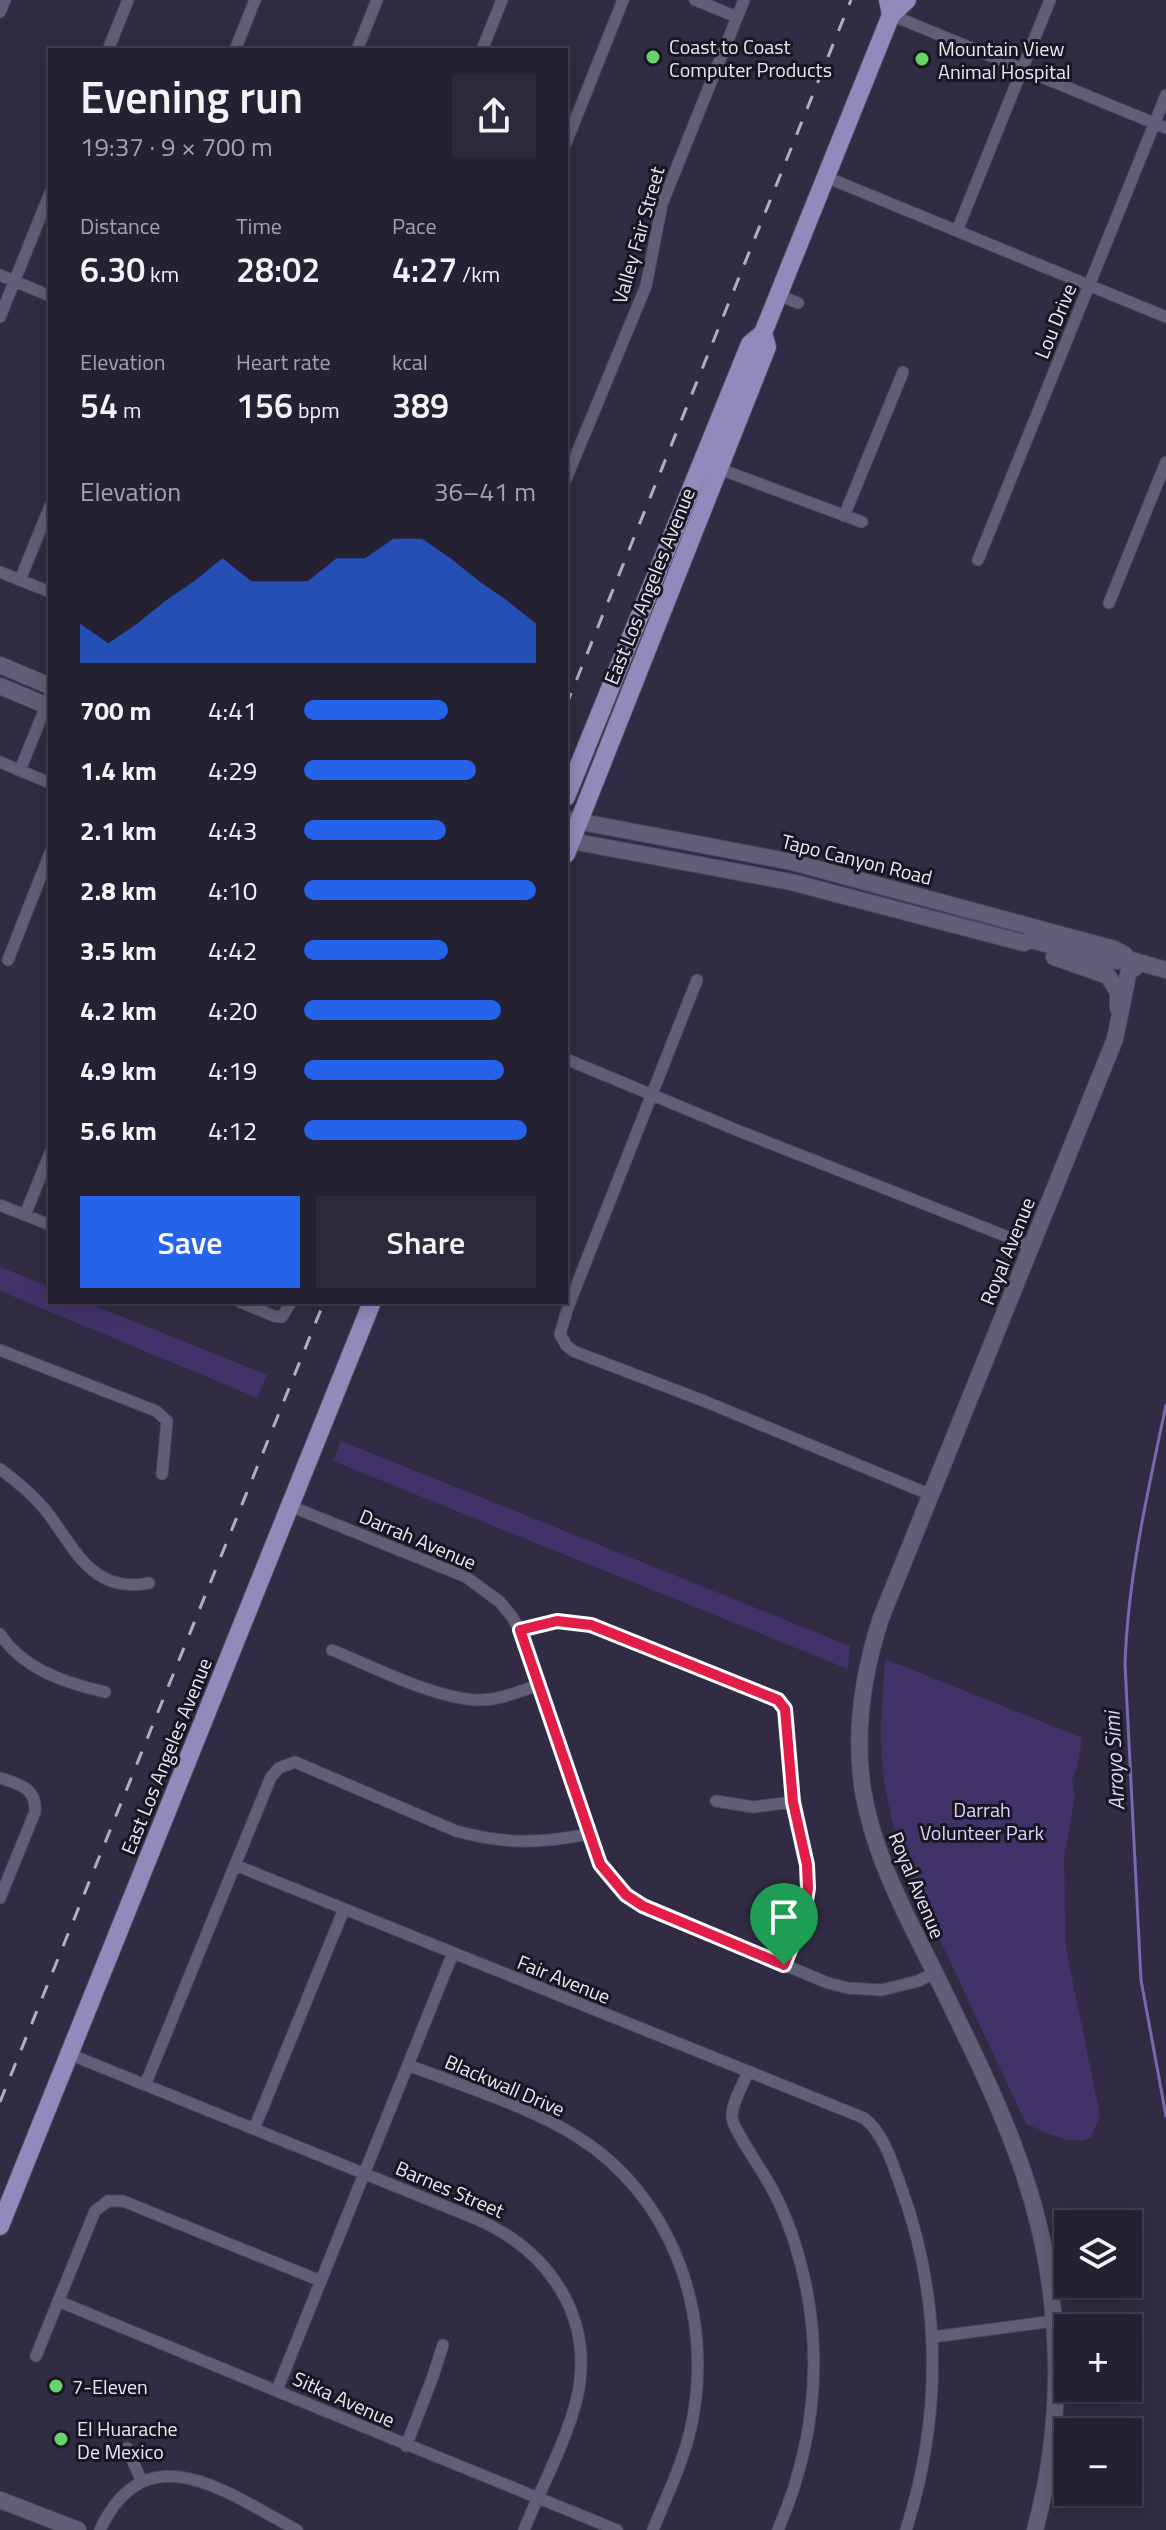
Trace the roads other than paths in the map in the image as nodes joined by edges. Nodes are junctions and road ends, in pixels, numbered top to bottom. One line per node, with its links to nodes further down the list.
1 (5, 0): 12 (street)
2 (128, 0): 14 (street)
3 (255, 0): 15 (street)
4 (377, 0): 16 (street)
5 (502, 0): 17 (street)
6 (623, 0): 21 (street)
7 (695, 0): 13 (street)
8 (744, 0): 13 (street, Valley Fair Street)
9 (907, 0): 11 (main road, East Los Angeles Avenue)
10 (1050, 0): 18 (street)
11 (889, 7): 18 (street); 22 (main road, East Los Angeles Avenue)
12 (0, 12)
13 (737, 17): 36 (street, Valley Fair Street)
14 (109, 48)
15 (236, 48)
16 (358, 48)
17 (483, 48)
18 (1022, 69): 20 (street); 24 (street)
19 (1166, 95): 20 (street, Lou Drive)
20 (1160, 126): 27 (street, Lou Drive)
21 (568, 138)
22 (826, 177): 24 (street); 29 (main road, East Los Angeles Avenue)
23 (48, 198): 26 (street)
24 (957, 231): 27 (street)
25 (0, 275): 26 (street)
26 (14, 281): 28 (street); 31 (street)
27 (1088, 286): 32 (street); 40 (street, Lou Drive)
28 (48, 295)
29 (778, 295): 30 (street); 35 (main road, East Los Angeles Avenue)
30 (798, 303)
31 (0, 317)
32 (1166, 317)
33 (903, 372): 38 (street)
34 (1166, 464): 44 (street)
35 (710, 465): 38 (street); 53 (main road, East Los Angeles Avenue); 54 (main road, East Los Angeles Avenue)
36 (568, 474)
37 (48, 511): 42 (street)
38 (844, 516): 39 (street)
39 (862, 522)
40 (978, 560)
41 (0, 572): 42 (street)
42 (20, 580): 43 (street)
43 (48, 591)
44 (1109, 603)
45 (0, 665): 46 (main road)
46 (48, 685)
47 (0, 686): 48 (main road)
48 (48, 702)
49 (48, 704): 51 (street)
50 (0, 762): 51 (street)
51 (20, 770): 52 (street)
52 (48, 782)
53 (568, 792)
54 (573, 820): 55 (main road, East Los Angeles Avenue); 59 (main road, Tapo Canyon Road)
55 (568, 845): 57 (main road, Tapo Canyon Road)
56 (48, 858): 58 (street)
57 (1024, 943): 59 (main road, Tapo Canyon Road); 62 (main road)
58 (8, 960)
59 (1131, 960): 60 (main road, Tapo Canyon Road); 62 (main road, Royal Avenue); 63 (main road, Royal Avenue)
60 (1166, 970)
61 (697, 980): 65 (street)
62 (1118, 1019): 63 (main road, Royal Avenue)
63 (1115, 1039): 70 (main road, Royal Avenue)
64 (568, 1060): 65 (street)
65 (653, 1096): 70 (street); 77 (street)
66 (48, 1158): 68 (street)
67 (0, 1205): 68 (street)
68 (25, 1215): 69 (street)
69 (48, 1224)
70 (1031, 1246): 77 (main road, Royal Avenue)
71 (245, 1304): 72 (street)
72 (290, 1304)
73 (371, 1304): 78 (main road, East Los Angeles Avenue)
74 (0, 1350): 76 (street)
75 (0, 1469): 79 (street)
76 (162, 1474)
77 (931, 1495): 94 (main road, Royal Avenue)
78 (290, 1506): 80 (street, Darrah Avenue); 95 (main road, East Los Angeles Avenue)
79 (149, 1583)
80 (520, 1630): 83 (street, Darrah Avenue); 87 (street)
81 (0, 1634): 84 (street)
82 (332, 1650): 83 (street)
83 (539, 1685): 88 (street, Darrah Avenue)
84 (105, 1692)
85 (0, 1778): 90 (street)
86 (716, 1801): 87 (street)
87 (793, 1802): 93 (street)
88 (588, 1834): 89 (street); 93 (street, Darrah Avenue)
89 (235, 1865): 91 (street, Fair Avenue); 98 (street)
90 (0, 1898)
91 (344, 1909): 92 (street, Fair Avenue); 99 (street)
92 (453, 1953): 96 (street); 97 (street, Fair Avenue)
93 (784, 1965): 94 (street, Darrah Avenue)
94 (935, 1973): 104 (main road, Royal Avenue)
95 (69, 2054): 98 (street, Barnes Street); 101 (main road, East Los Angeles Avenue)
96 (408, 2065): 100 (street); 120 (street, Blackwall Drive)
97 (748, 2072): 105 (street, Fair Avenue); 121 (street)
98 (145, 2085): 99 (street, Barnes Street)
99 (254, 2129): 100 (street, Barnes Street)
100 (364, 2173): 102 (street); 113 (street, Barnes Street)
101 (0, 2226)
102 (321, 2281): 103 (street); 108 (street)
103 (58, 2301): 107 (street); 108 (street, Sitka Avenue)
104 (1054, 2321): 105 (street)
105 (933, 2337): 122 (street)
106 (443, 2345): 110 (street)
107 (36, 2356)
108 (277, 2390): 110 (street, Sitka Avenue)
109 (1054, 2402): 123 (main road, Royal Avenue)
110 (406, 2446): 113 (street, Sitka Avenue)
111 (127, 2448): 112 (street)
112 (142, 2482): 116 (street); 117 (street)
113 (537, 2498): 118 (street, Barnes Street); 119 (street, Sitka Avenue)
114 (0, 2500): 115 (main road)
115 (78, 2530)
116 (100, 2530)
117 (297, 2530)
118 (524, 2530)
119 (617, 2530)
120 (653, 2530)
121 (778, 2530)
122 (906, 2530)
123 (1035, 2530)

